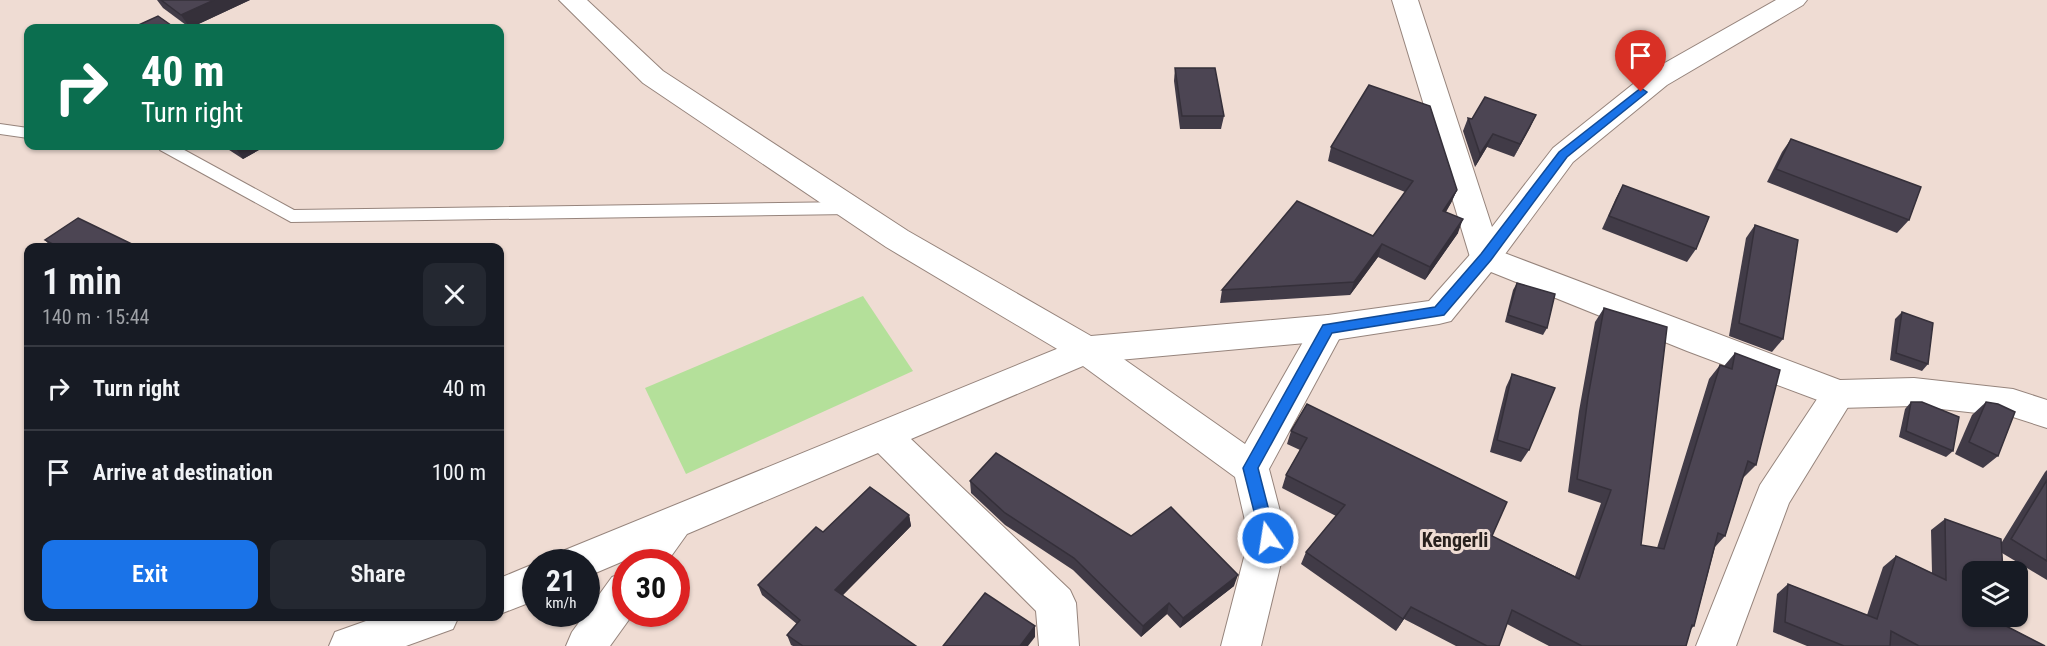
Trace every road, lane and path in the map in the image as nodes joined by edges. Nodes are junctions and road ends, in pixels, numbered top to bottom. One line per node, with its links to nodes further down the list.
1 (572, 0): 7 (street)
2 (1405, 0): 8 (street)
3 (1794, 0): 8 (street)
4 (0, 129): 5 (lane)
5 (24, 132)
6 (173, 150): 7 (lane)
7 (850, 208): 10 (street)
8 (1486, 257): 9 (street); 11 (street)
9 (1328, 328): 10 (street); 14 (street)
10 (1086, 350): 13 (street); 14 (street)
11 (1839, 394): 12 (street); 26 (street)
12 (2047, 414)
13 (883, 435): 15 (street); 24 (street)
14 (1251, 468): 25 (street)
15 (673, 523): 16 (street); 17 (street)
16 (654, 549)
17 (600, 553)
18 (522, 587): 19 (street)
19 (504, 594)
20 (612, 610): 23 (street)
21 (424, 621): 22 (street)
22 (349, 646)
23 (586, 646)
24 (1059, 646)
25 (1241, 646)
26 (1716, 646)

